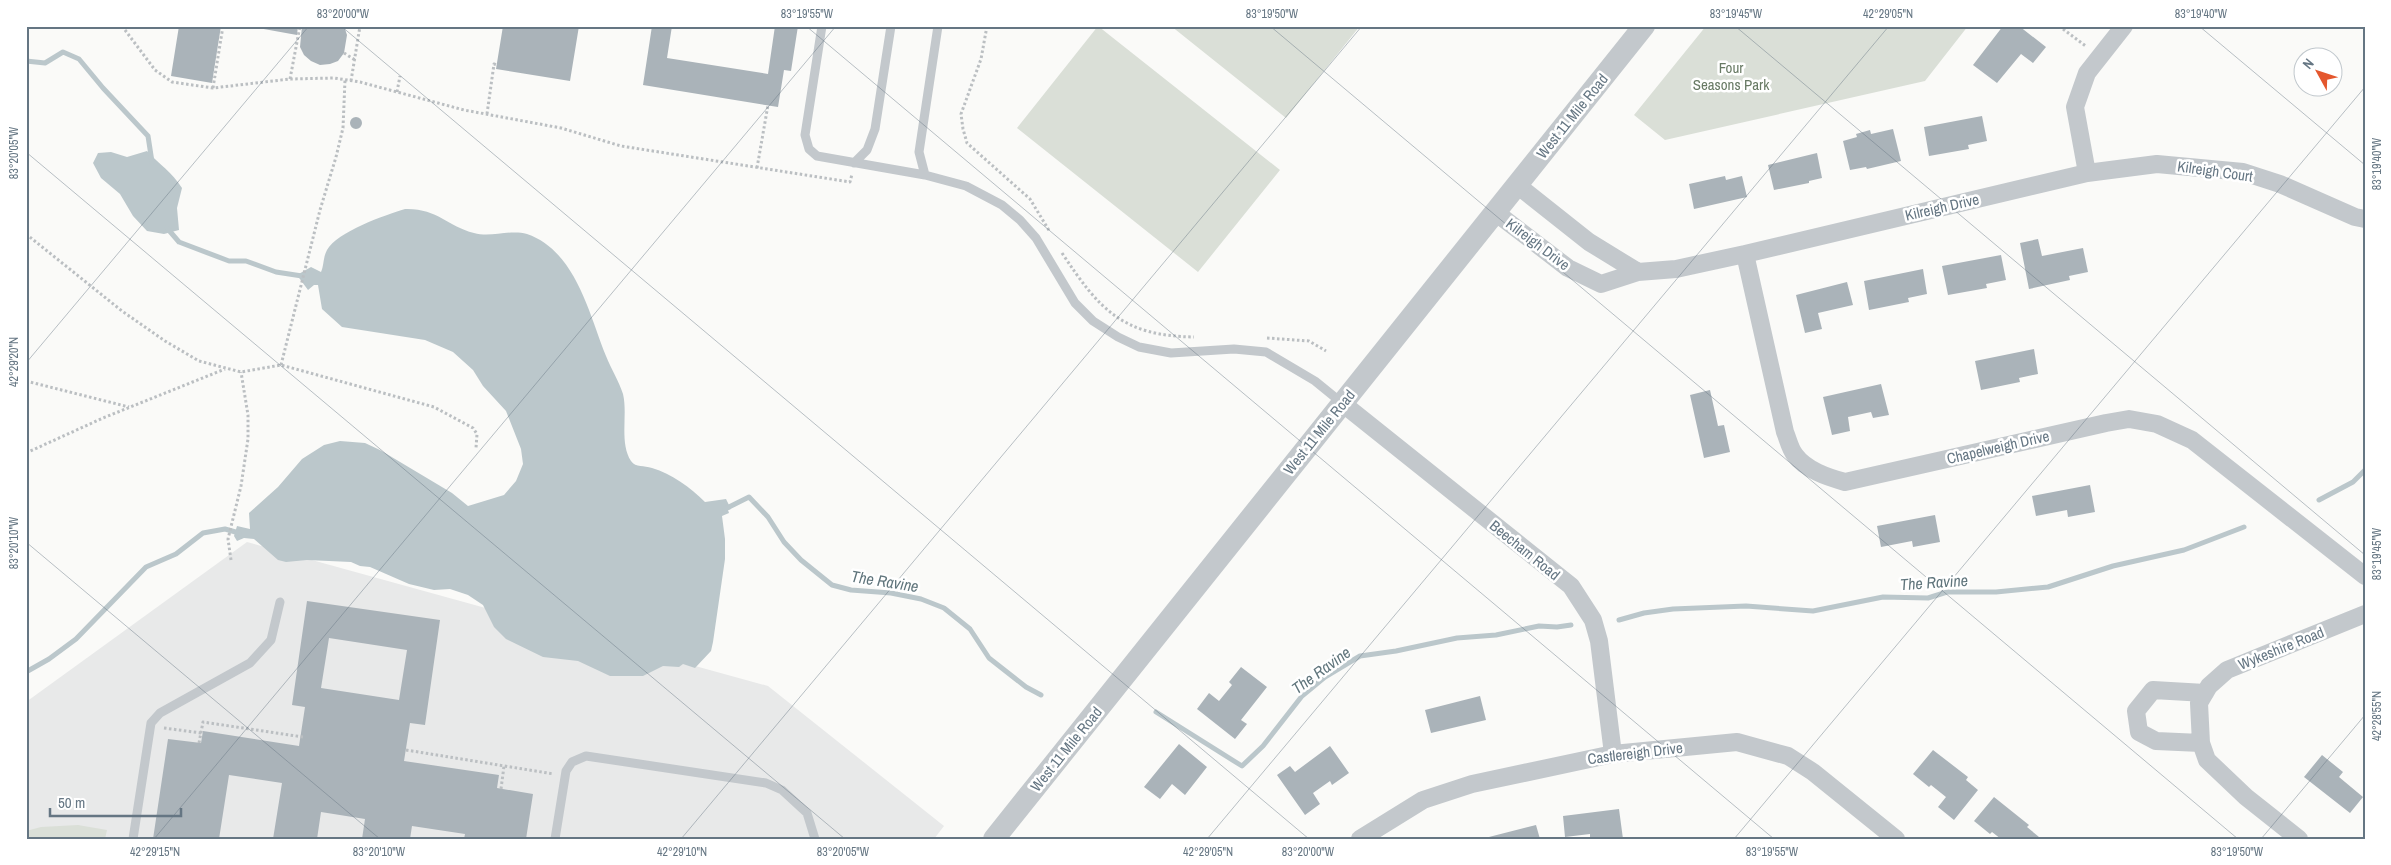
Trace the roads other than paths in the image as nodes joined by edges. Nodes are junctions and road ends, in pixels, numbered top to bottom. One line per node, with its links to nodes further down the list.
1 (822, 26): 6 (lane)
2 (891, 26): 6 (lane)
3 (938, 26): 8 (lane)
4 (1644, 26): 9 (street, West 11 Mile Road)
5 (2124, 26): 7 (street)
6 (854, 163): 8 (lane)
7 (2087, 173): 11 (street, Kilreigh Court); 12 (street, Kilreigh Drive)
8 (925, 175): 14 (lane)
9 (1517, 185): 10 (street, West 11 Mile Road); 13 (street)
10 (1496, 212): 13 (street, Kilreigh Drive); 14 (street, West 11 Mile Road)
11 (2365, 219)
12 (1745, 254): 13 (street, Kilreigh Drive); 15 (street, Chapelweigh Drive)
13 (1638, 272)
14 (1342, 403): 20 (street, Beecham Road); 24 (street, West 11 Mile Road)
15 (2365, 576)
16 (280, 602): 21 (lane)
17 (2365, 614): 18 (street, Wykeshire Road)
18 (2205, 693): 19 (street); 19 (street)
19 (2201, 743): 27 (street)
20 (1612, 754): 25 (street, Castlereigh Drive); 26 (street, Castlereigh Drive)
21 (133, 839)
22 (555, 839): 23 (lane)
23 (815, 839)
24 (994, 839)
25 (1360, 839)
26 (1896, 839)
27 (2299, 839)

